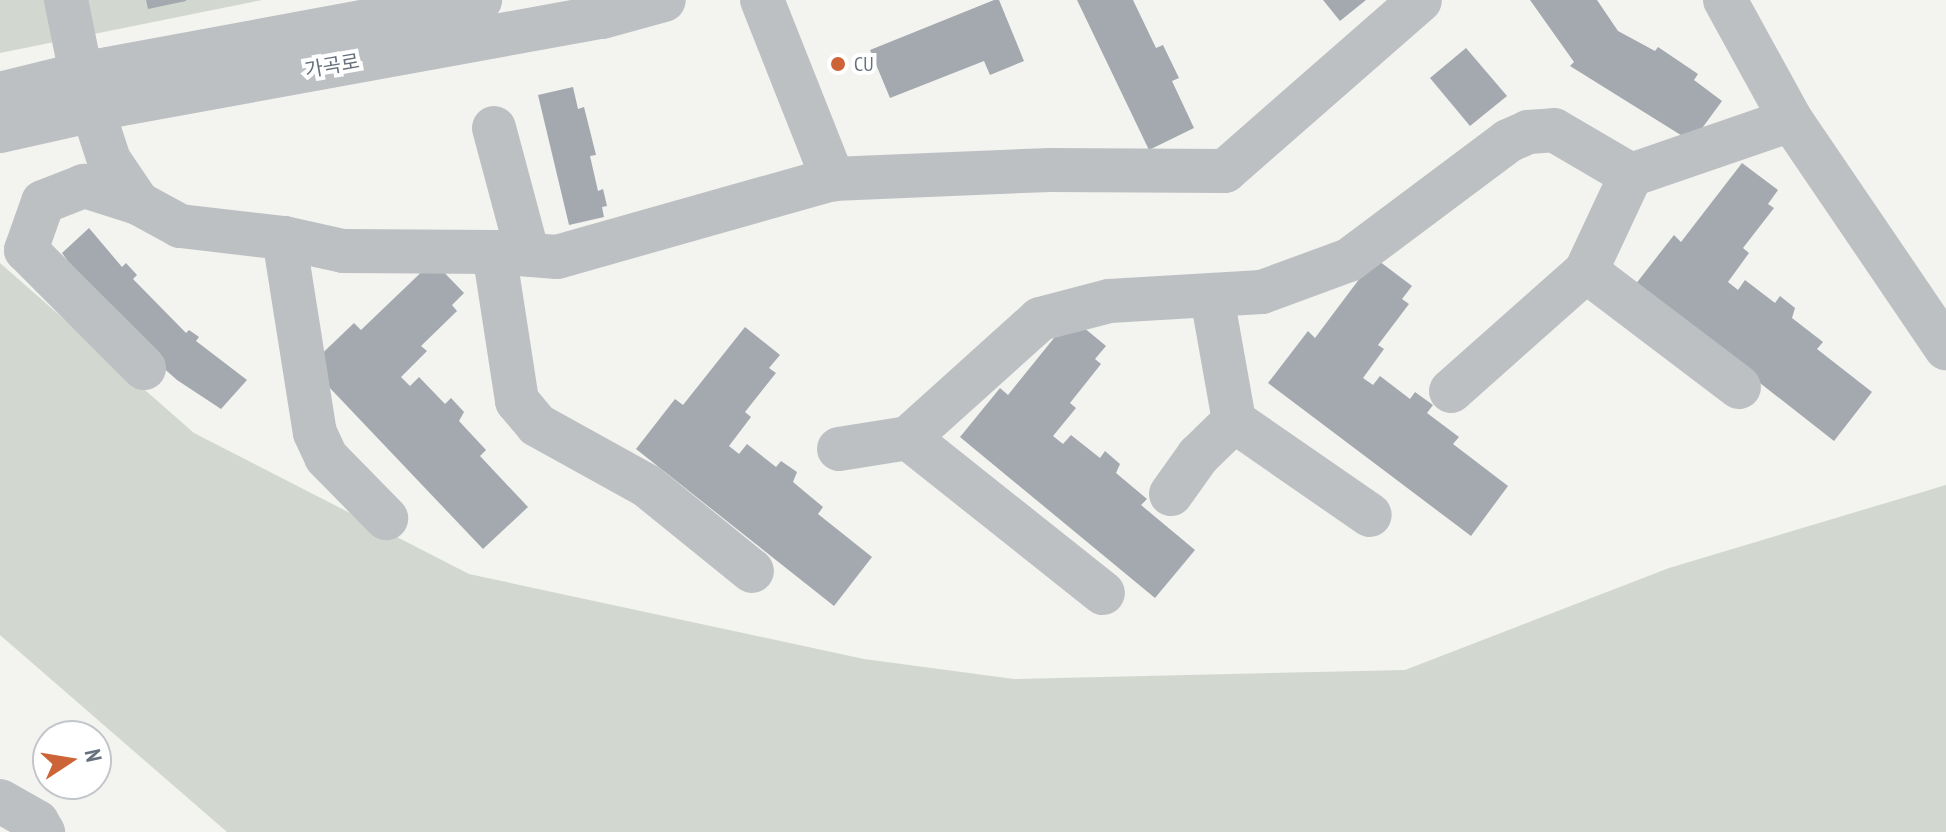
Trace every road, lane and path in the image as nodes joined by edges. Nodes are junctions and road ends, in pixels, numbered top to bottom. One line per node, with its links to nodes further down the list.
1 (66, 0): 7 (street)
2 (480, 0): 7 (street, 가곡로)
3 (664, 0): 7 (street, 가곡로)
4 (762, 0): 13 (street)
5 (1420, 0): 13 (street)
6 (1725, 0): 9 (street)
7 (86, 92): 8 (street, 가곡로); 11 (street, 가곡로); 14 (street)
8 (0, 94)
9 (1791, 120): 12 (street); 19 (street)
10 (494, 128): 16 (street)
11 (0, 131)
12 (1631, 175): 17 (street); 18 (street)
13 (833, 179): 16 (street)
14 (138, 203): 15 (street); 20 (street)
15 (284, 238): 16 (street); 28 (street)
16 (511, 254): 29 (street)
17 (1586, 271): 21 (street); 22 (street)
18 (1212, 297): 23 (street); 24 (street)
19 (1946, 348)
20 (144, 368)
21 (1739, 387)
22 (1451, 391)
23 (1234, 421): 26 (street); 27 (street)
24 (908, 438): 25 (street); 30 (street)
25 (839, 449)
26 (1171, 494)
27 (1370, 515)
28 (386, 518)
29 (752, 571)
30 (1103, 593)
31 (0, 801): 32 (street)
32 (43, 832)

